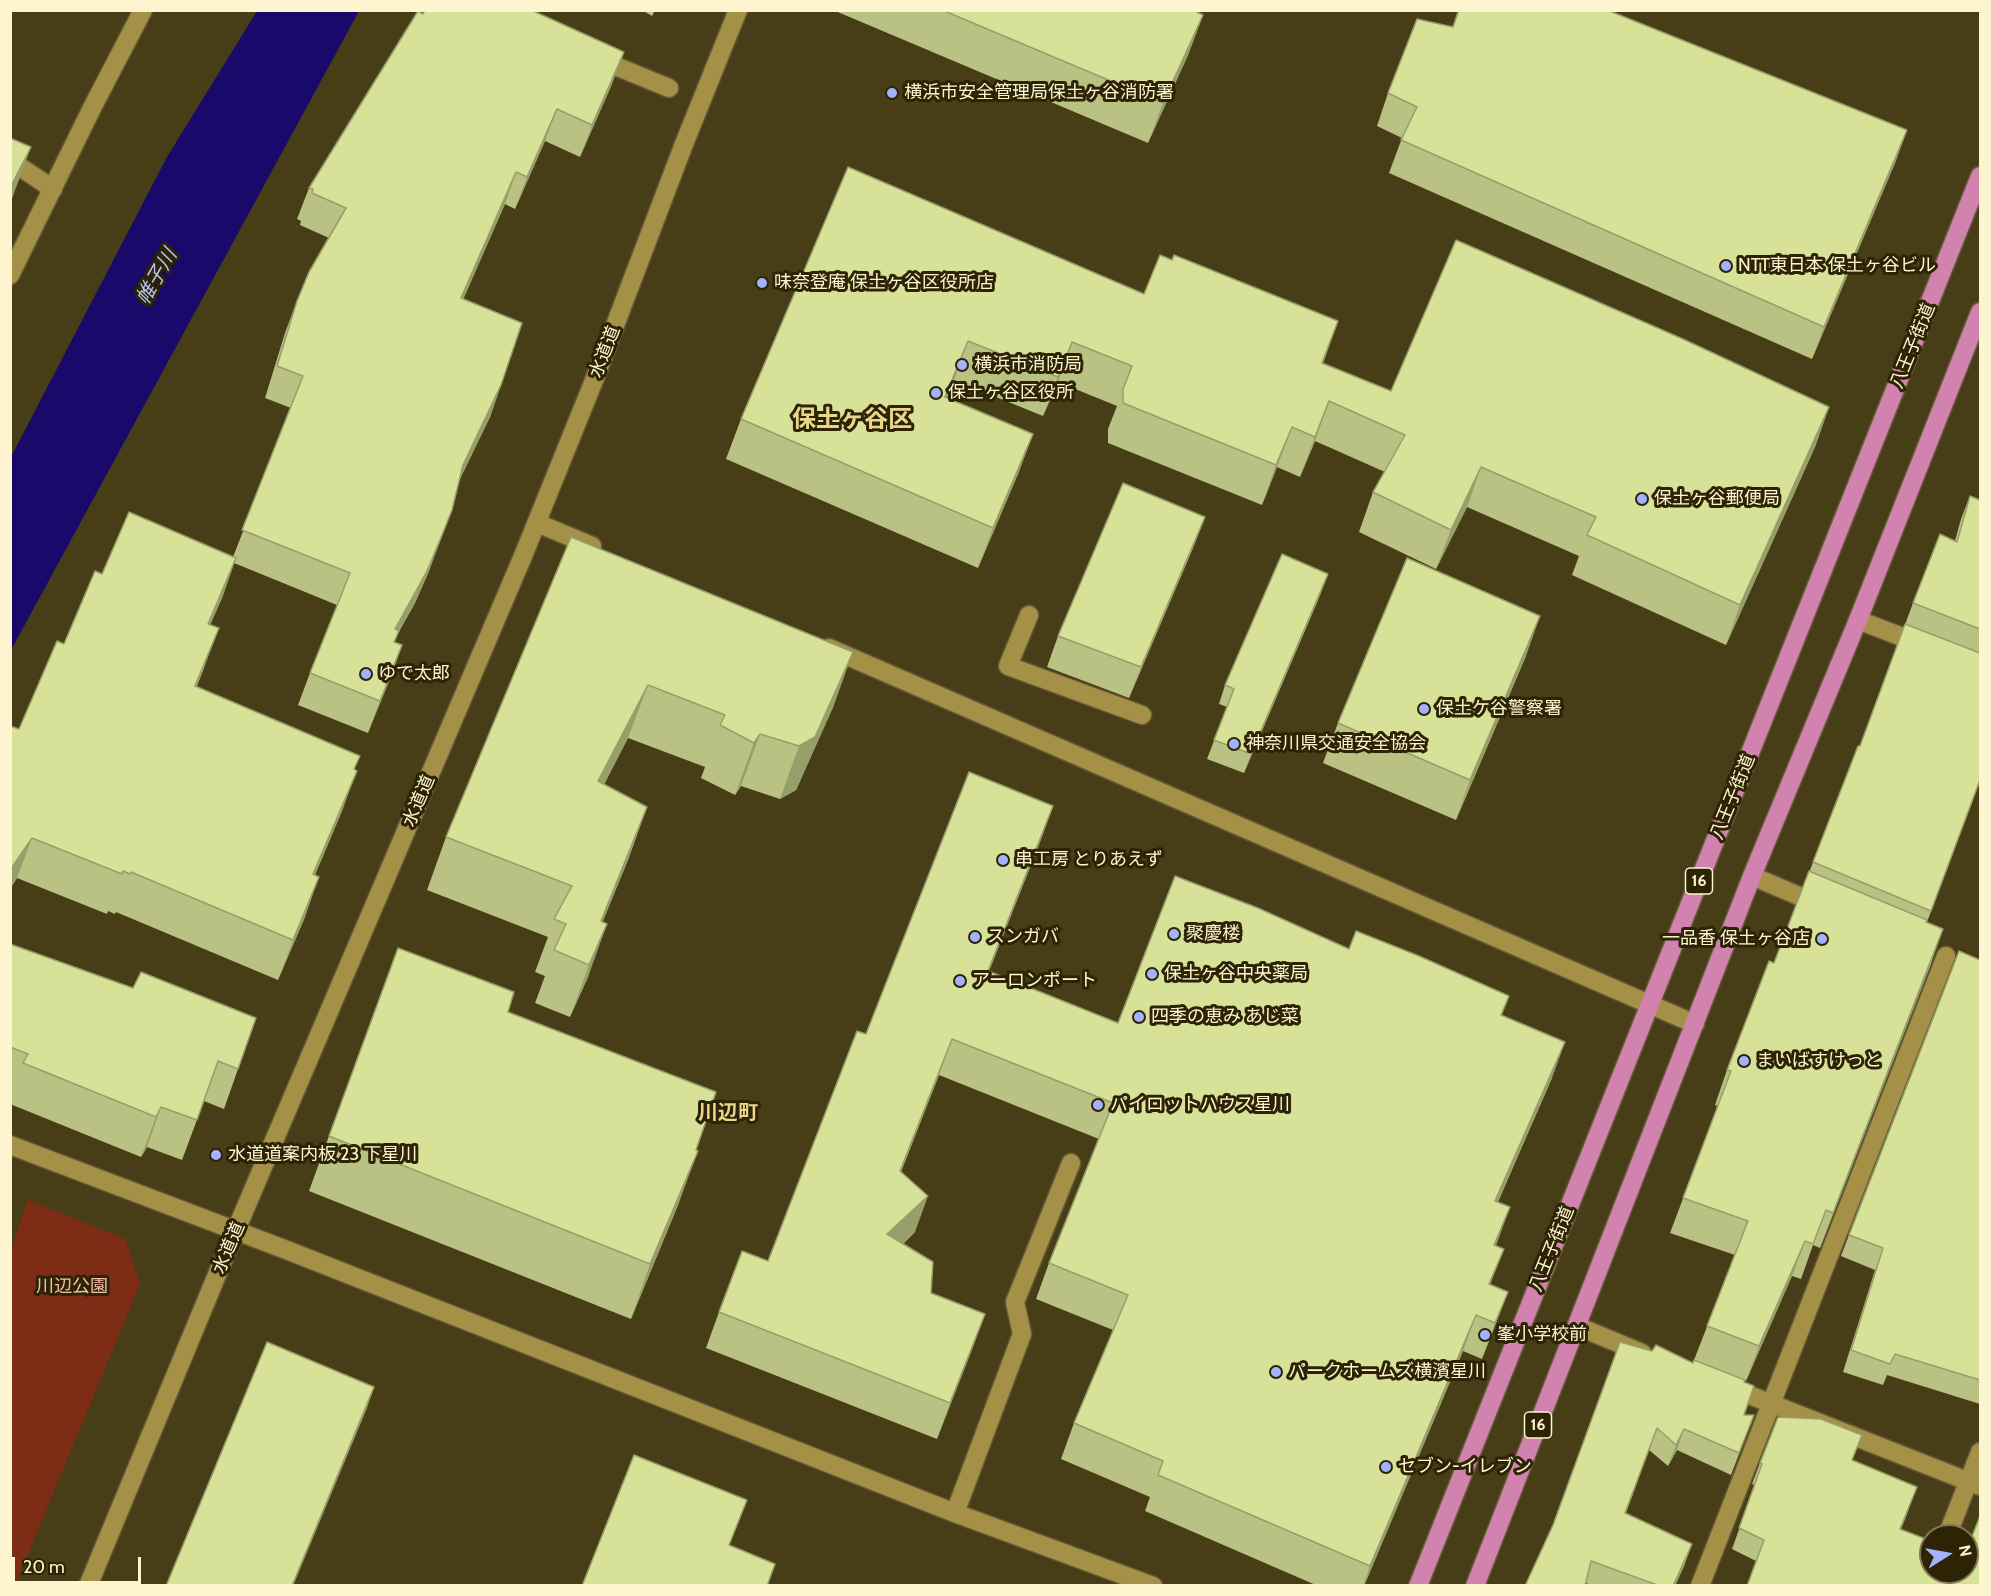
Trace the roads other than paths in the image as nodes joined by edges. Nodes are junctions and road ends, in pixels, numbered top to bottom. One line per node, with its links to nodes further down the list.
1 (143, 10): 7 (street)
2 (738, 10): 10 (street, 水道道)
3 (584, 54): 4 (street)
4 (669, 88)
5 (23, 168): 7 (street)
6 (1980, 176): 20 (highway, 八王子街道 / 16)
7 (53, 189): 8 (street)
8 (10, 275)
9 (1980, 312): 13 (highway, 16)
10 (537, 523): 11 (street); 24 (street, 水道道)
11 (612, 555)
12 (1029, 615): 16 (street)
13 (1858, 620): 15 (street); 17 (highway, 16)
14 (818, 643): 20 (street)
15 (1938, 651)
16 (1142, 715)
17 (1752, 876): 18 (street); 21 (highway, 16)
18 (1836, 911)
19 (1963, 963): 28 (street)
20 (1650, 1004): 21 (street); 35 (highway, 八王子街道 / 16)
21 (1695, 1024): 25 (highway, 16)
22 (10, 1145): 24 (street)
23 (1071, 1163): 31 (street)
24 (236, 1230): 31 (street); 33 (street, 水道道)
25 (1577, 1326): 26 (street); 36 (highway, 16)
26 (1663, 1361)
27 (1717, 1383): 28 (street)
28 (1771, 1404): 30 (street); 37 (street)
29 (1980, 1452): 30 (street)
30 (1975, 1484): 32 (street)
31 (956, 1513): 34 (street)
32 (1953, 1524)
33 (88, 1586)
34 (1152, 1586)
35 (1418, 1586)
36 (1475, 1586)
37 (1700, 1586)

